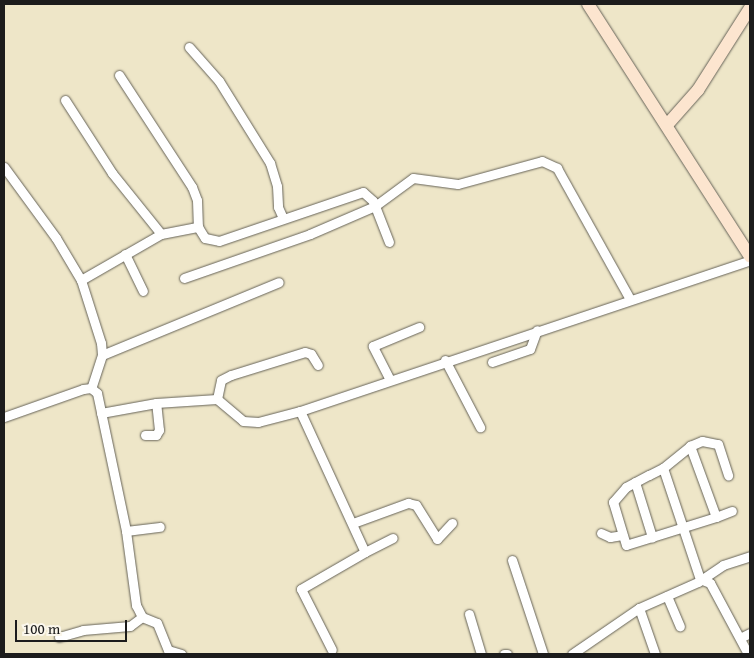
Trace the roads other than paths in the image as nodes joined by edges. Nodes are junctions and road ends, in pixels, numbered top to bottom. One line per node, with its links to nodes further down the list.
1 (588, 4): 6 (main road)
2 (750, 8): 6 (main road)
3 (188, 47): 9 (street)
4 (119, 75): 10 (street)
5 (65, 100): 11 (street)
6 (667, 125): 14 (main road)
7 (4, 166): 16 (street)
8 (375, 206): 9 (street); 12 (street); 15 (street); 19 (street)
9 (283, 218): 10 (street)
10 (198, 227): 11 (street)
11 (161, 234): 13 (street)
12 (389, 242)
13 (126, 254): 16 (street); 18 (street)
14 (750, 258): 19 (street)
15 (184, 278)
16 (81, 280): 22 (street)
17 (279, 282): 22 (street)
18 (143, 291)
19 (630, 299): 21 (street)
20 (420, 327): 26 (street)
21 (537, 330): 23 (street); 24 (street)
22 (102, 355): 27 (street)
23 (445, 360): 26 (street); 33 (street)
24 (492, 362)
25 (318, 366): 28 (street)
26 (389, 378): 30 (street)
27 (91, 388): 31 (street); 32 (street)
28 (217, 399): 29 (street); 30 (street)
29 (156, 403): 31 (street); 34 (street)
30 (300, 411): 41 (street)
31 (101, 413): 45 (street)
32 (4, 417)
33 (480, 427)
34 (145, 435)
35 (690, 446): 36 (street); 37 (street); 40 (street)
36 (663, 468): 38 (street); 44 (street)
37 (728, 475)
38 (634, 482): 47 (street); 48 (street)
39 (732, 512): 40 (street)
40 (716, 517): 44 (street)
41 (353, 523): 42 (street); 50 (street)
42 (452, 523)
43 (160, 527): 45 (street)
44 (685, 529): 48 (street); 53 (street)
45 (126, 531): 57 (street)
46 (601, 533): 47 (street)
47 (622, 535): 48 (street)
48 (652, 537)
49 (393, 538): 50 (street)
50 (365, 552): 62 (street)
51 (750, 556): 53 (street)
52 (512, 560): 66 (street)
53 (700, 579): 54 (street); 61 (street)
54 (667, 596): 55 (street); 58 (street)
55 (639, 608): 67 (street); 68 (street)
56 (469, 614): 65 (street)
57 (142, 616): 60 (street); 63 (street)
58 (680, 626)
59 (750, 633): 61 (street)
60 (59, 637)
61 (740, 638): 69 (street)
62 (333, 652): 64 (street)
63 (181, 654)
64 (322, 654)
65 (481, 654)
66 (543, 654)
67 (572, 654)
68 (655, 654)
69 (748, 654)

